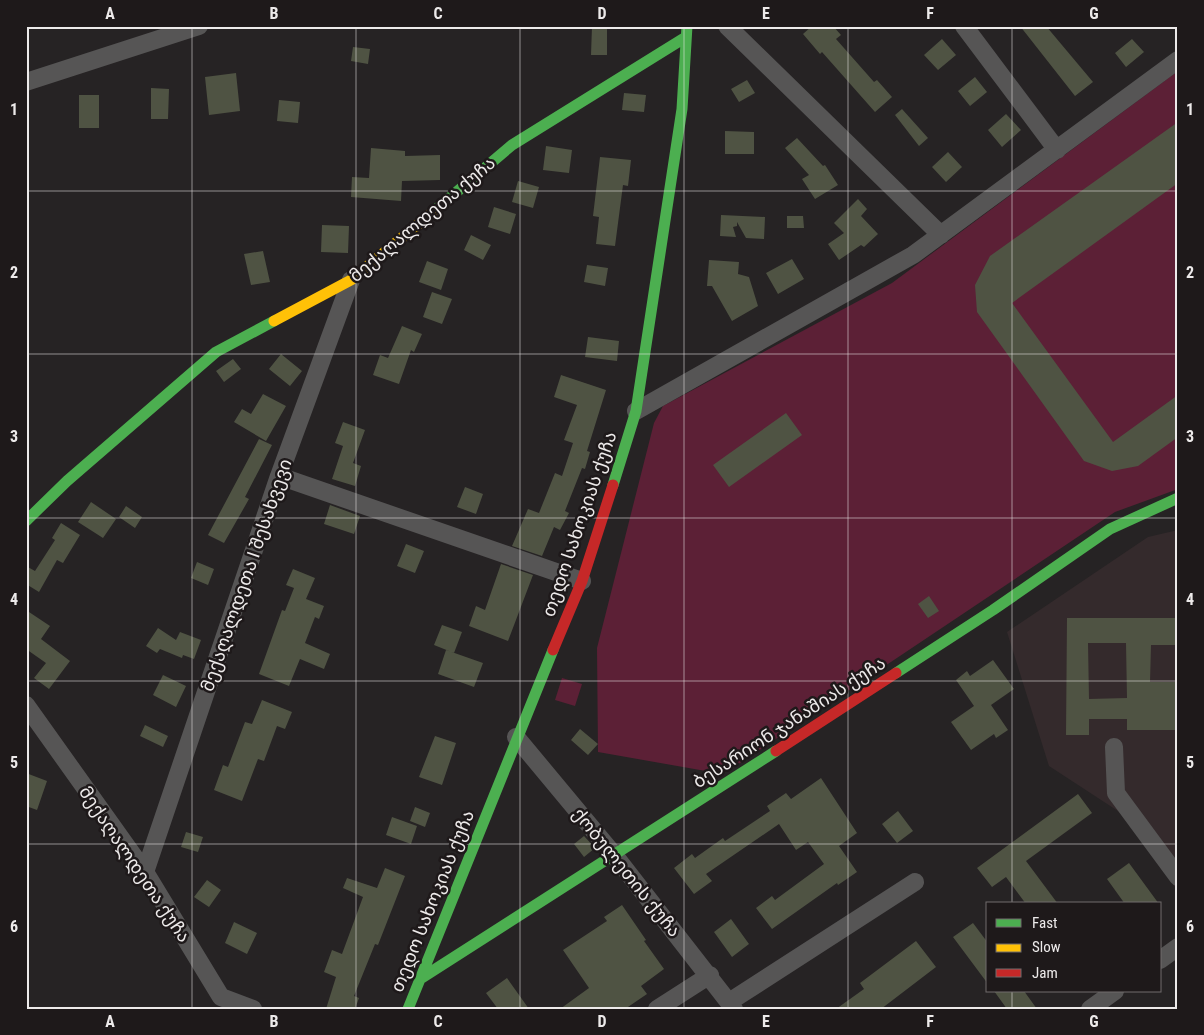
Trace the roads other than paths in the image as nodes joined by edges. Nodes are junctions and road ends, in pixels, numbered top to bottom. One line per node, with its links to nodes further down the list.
1 (199, 26): 6 (street)
2 (727, 26): 8 (street)
3 (964, 26): 7 (street)
4 (687, 32): 9 (street, მექაღალდეთა ქუჩა); 10 (street, თედო სახოკიას ქუჩა)
5 (1178, 60): 7 (street)
6 (26, 82)
7 (1057, 150): 8 (street)
8 (941, 235): 10 (street)
9 (351, 280): 11 (street, მექაღალდეთა I შესახვევი); 13 (street, მექაღალდეთა ქუჩა)
10 (636, 411): 14 (street, თედო სახოკიას ქუჩა)
11 (279, 476): 14 (street); 19 (street, მექაღალდეთა I შესახვევი)
12 (1178, 498): 18 (street, ბესარიონ ჯანაშიას ქუჩა)
13 (26, 521)
14 (582, 581): 16 (street, თედო სახოკიას ქუჩა)
15 (26, 705): 19 (street, მექაღალდეთა ქუჩა)
16 (516, 737): 18 (street, ქობულეთის ქუჩა); 25 (street, თედო სახოკიას ქუჩა)
17 (1114, 747): 20 (street)
18 (615, 856): 24 (street, ქობულეთის ქუჩა); 25 (street, ბესარიონ ჯანაშიას ქუჩა)
19 (145, 872): 28 (street, მექაღალდეთა ქუჩა)
20 (1178, 877)
21 (915, 882): 27 (street)
22 (1178, 947): 23 (street)
23 (1162, 959)
24 (710, 975): 27 (street, ქობულეთის ქუჩა); 30 (street)
25 (420, 979): 29 (street, თედო სახოკიას ქუჩა)
26 (1114, 992): 31 (street)
27 (732, 1005)
28 (253, 1009)
29 (408, 1009)
30 (657, 1009)
31 (1090, 1009)

